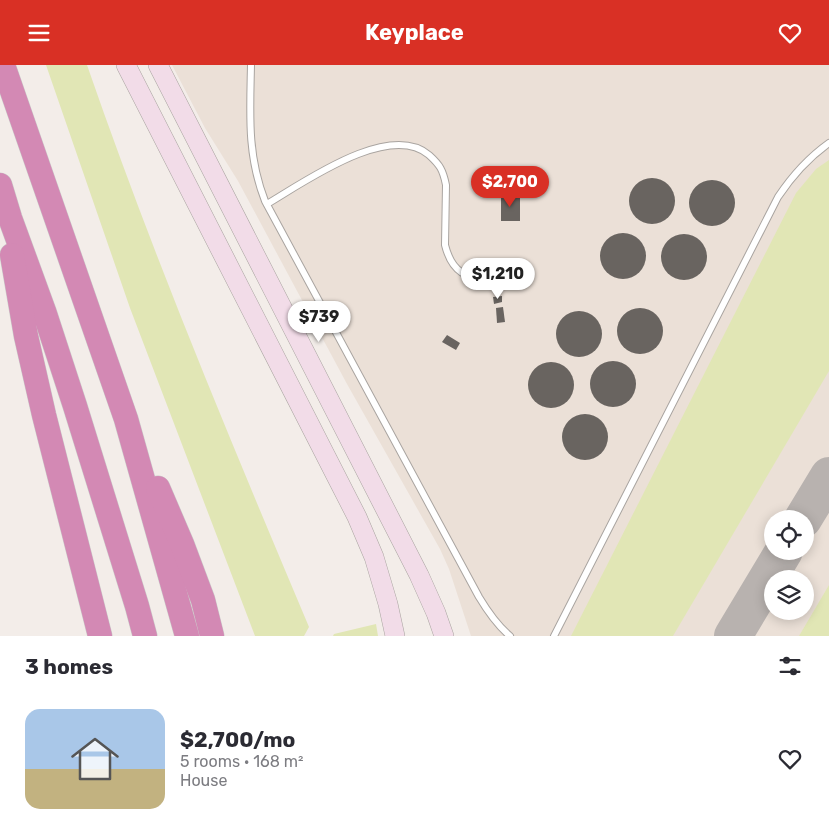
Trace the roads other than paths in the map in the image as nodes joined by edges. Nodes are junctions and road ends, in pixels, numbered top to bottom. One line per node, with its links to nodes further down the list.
1 (3, 65): 10 (highway)
2 (126, 65): 15 (main road)
3 (158, 65): 16 (main road)
4 (251, 65): 7 (lane)
5 (829, 143): 18 (lane)
6 (0, 185): 8 (highway)
7 (267, 204): 9 (lane); 17 (lane)
8 (10, 218): 11 (highway); 12 (highway)
9 (493, 281)
10 (126, 419): 13 (highway); 14 (highway)
11 (100, 636)
12 (145, 636)
13 (187, 636)
14 (212, 636)
15 (394, 636)
16 (444, 636)
17 (510, 636)
18 (554, 636)

